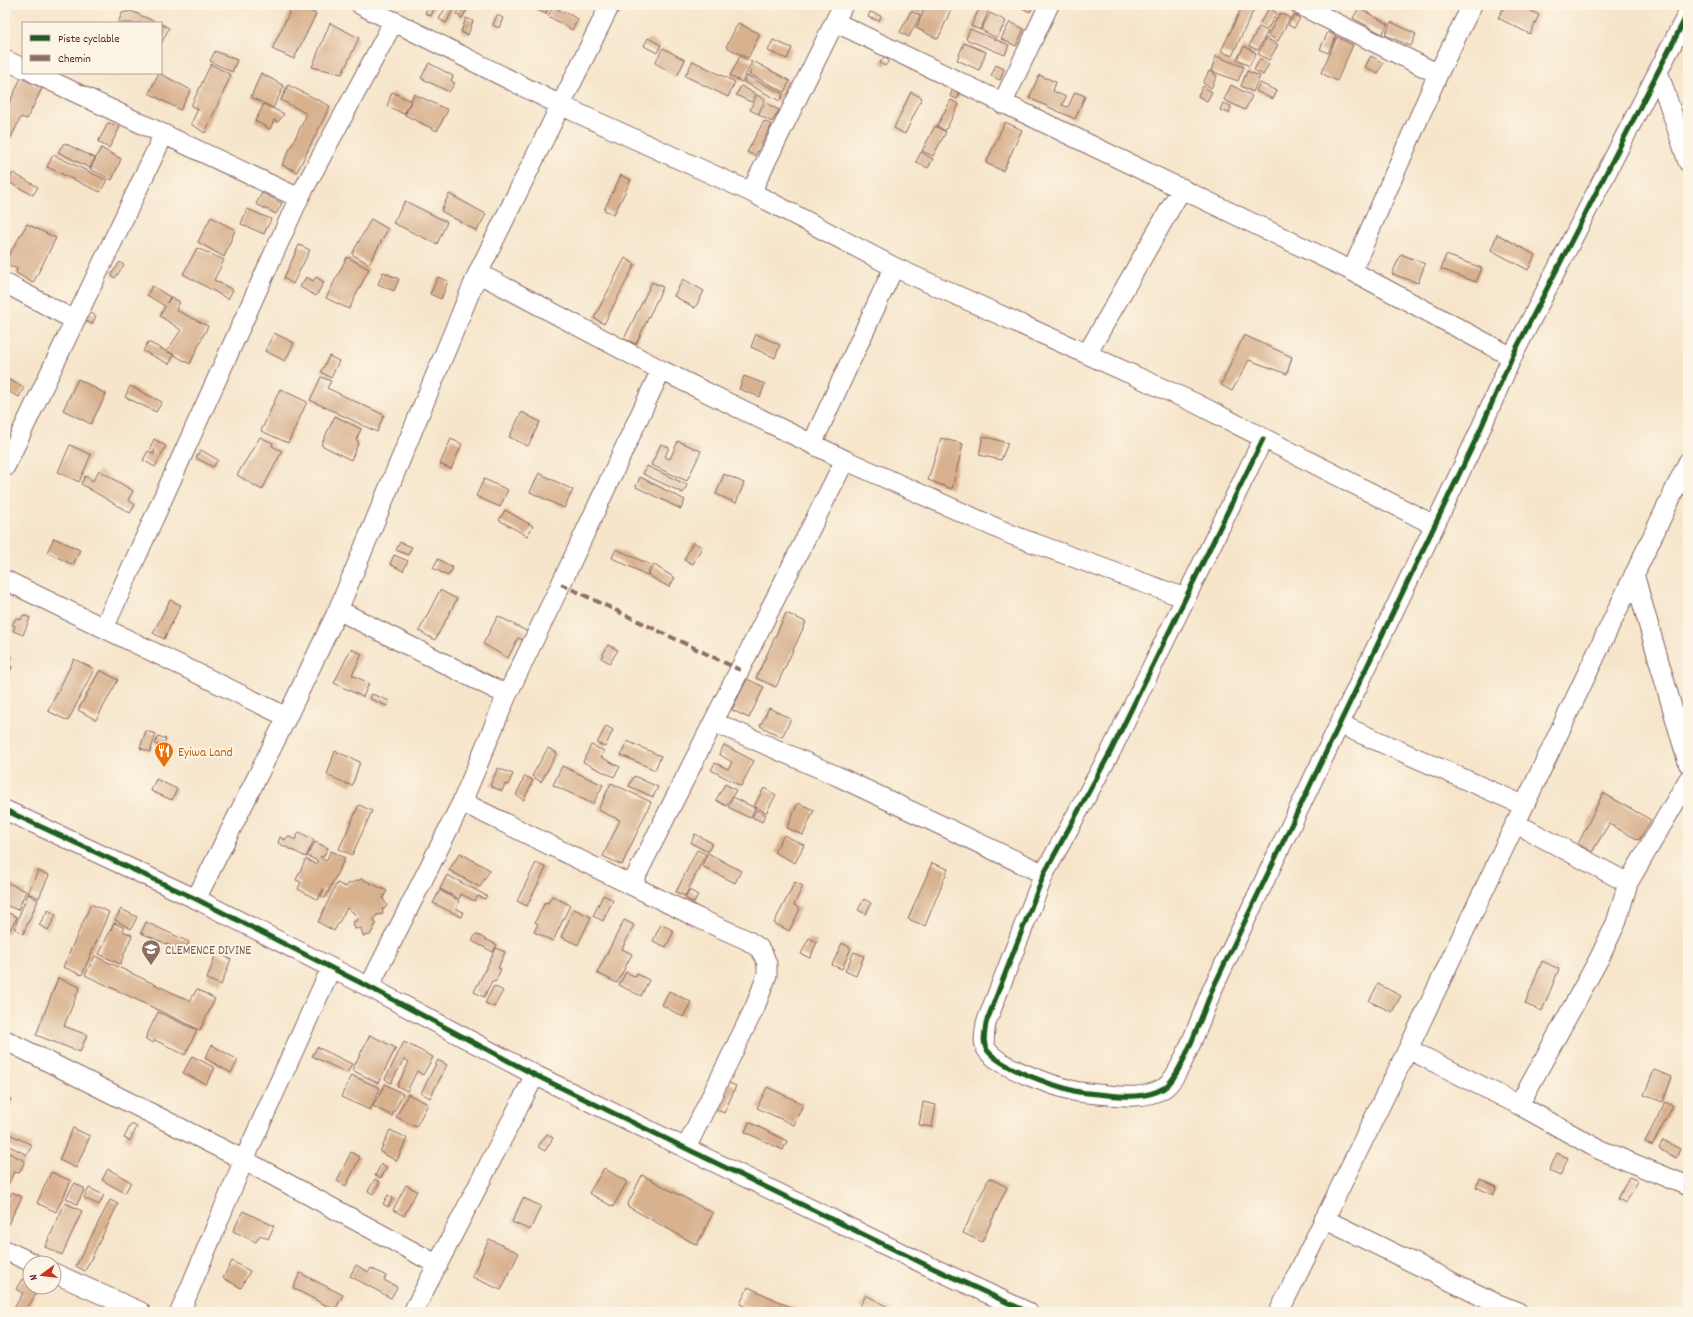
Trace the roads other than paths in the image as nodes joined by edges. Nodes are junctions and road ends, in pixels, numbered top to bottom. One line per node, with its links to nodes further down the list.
1 (361, 5): 8 (street)
2 (610, 5): 16 (street)
3 (843, 5): 9 (street)
4 (1049, 5): 15 (street)
5 (1300, 5): 14 (street)
6 (1472, 5): 14 (street)
7 (1688, 13): 12 (street)
8 (394, 21): 16 (street); 21 (street)
9 (835, 22): 15 (street); 20 (street)
10 (5, 60): 11 (street)
11 (22, 68)
12 (1658, 71): 18 (street); 28 (street)
13 (36, 74): 17 (street)
14 (1438, 74): 23 (street)
15 (1002, 104): 19 (street)
16 (560, 105): 20 (street); 24 (street)
17 (164, 134): 21 (street); 26 (street)
18 (1688, 162)
19 (1182, 188): 23 (street); 27 (street)
20 (751, 192): 22 (street)
21 (300, 198): 40 (street)
22 (894, 267): 27 (street); 31 (street)
23 (1352, 271): 28 (street)
24 (478, 273): 29 (street); 39 (street)
25 (5, 283): 26 (street)
26 (74, 320): 34 (street)
27 (1087, 354): 30 (street)
28 (1512, 357): 35 (street)
29 (661, 370): 31 (street); 41 (street)
30 (1264, 439): 35 (street); 38 (street)
31 (812, 444): 32 (street)
32 (845, 460): 38 (street); 43 (street)
33 (1688, 462): 36 (street)
34 (5, 467)
35 (1434, 525): 44 (street)
36 (1634, 574): 45 (street); 48 (street)
37 (5, 580): 40 (street)
38 (1185, 598): 51 (street)
39 (338, 610): 41 (street); 42 (street)
40 (104, 628): 42 (street)
41 (507, 695): 47 (street)
42 (287, 717): 54 (street)
43 (714, 722): 51 (street); 53 (street)
44 (1339, 724): 48 (street); 51 (street)
45 (1688, 763)
46 (1688, 780): 52 (street)
47 (462, 802): 53 (street); 56 (street)
48 (1523, 805): 50 (street)
49 (5, 810): 54 (street)
50 (1515, 823): 52 (street); 58 (street)
51 (1044, 874)
52 (1628, 883): 60 (street)
53 (632, 884): 61 (street)
54 (196, 899): 55 (street)
55 (331, 968): 56 (street); 62 (street)
56 (370, 987): 59 (street)
57 (5, 1040): 62 (street)
58 (1408, 1049): 60 (street); 64 (street)
59 (535, 1075): 61 (street); 67 (street)
60 (1519, 1105): 63 (street)
61 (686, 1148): 72 (street)
62 (244, 1160): 67 (street); 70 (street)
63 (1688, 1186)
64 (1324, 1219): 73 (street); 74 (street)
65 (5, 1250): 66 (street)
66 (22, 1258)
67 (438, 1265): 71 (street)
68 (62, 1276): 69 (street)
69 (141, 1312)
70 (180, 1312)
71 (412, 1312)
72 (1028, 1312)
73 (1278, 1312)
74 (1518, 1312)

